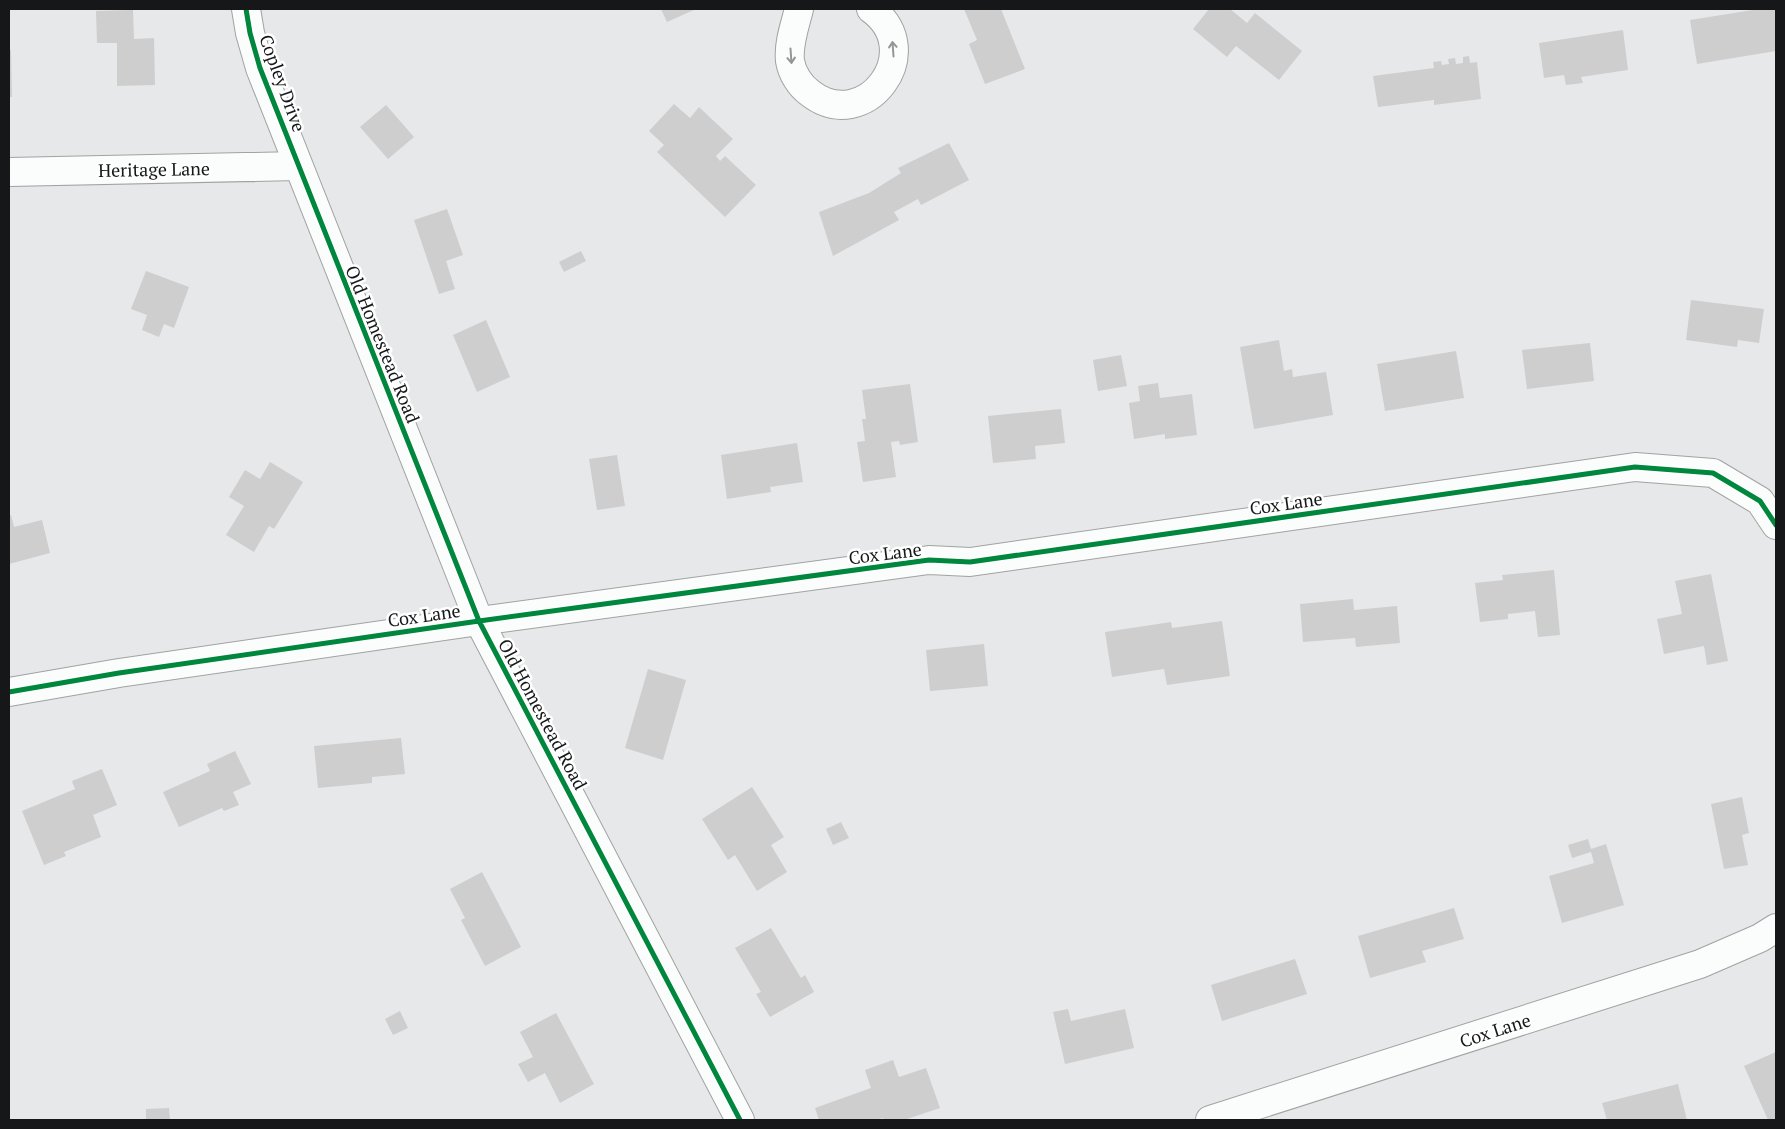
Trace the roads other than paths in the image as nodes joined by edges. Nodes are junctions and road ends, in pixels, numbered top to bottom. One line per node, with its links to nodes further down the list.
1 (246, 9): 4 (street, Copley Drive)
2 (799, 9): 3 (street, one-way to 3)
3 (871, 9)
4 (298, 166): 5 (street, Heritage Lane); 7 (street, Old Homestead Road)
5 (9, 172)
6 (1776, 526): 7 (street, Cox Lane)
7 (479, 621): 8 (street, Cox Lane); 10 (street, Old Homestead Road)
8 (9, 692)
9 (1776, 928): 11 (street, Cox Lane)
10 (740, 1120)
11 (1210, 1120)

